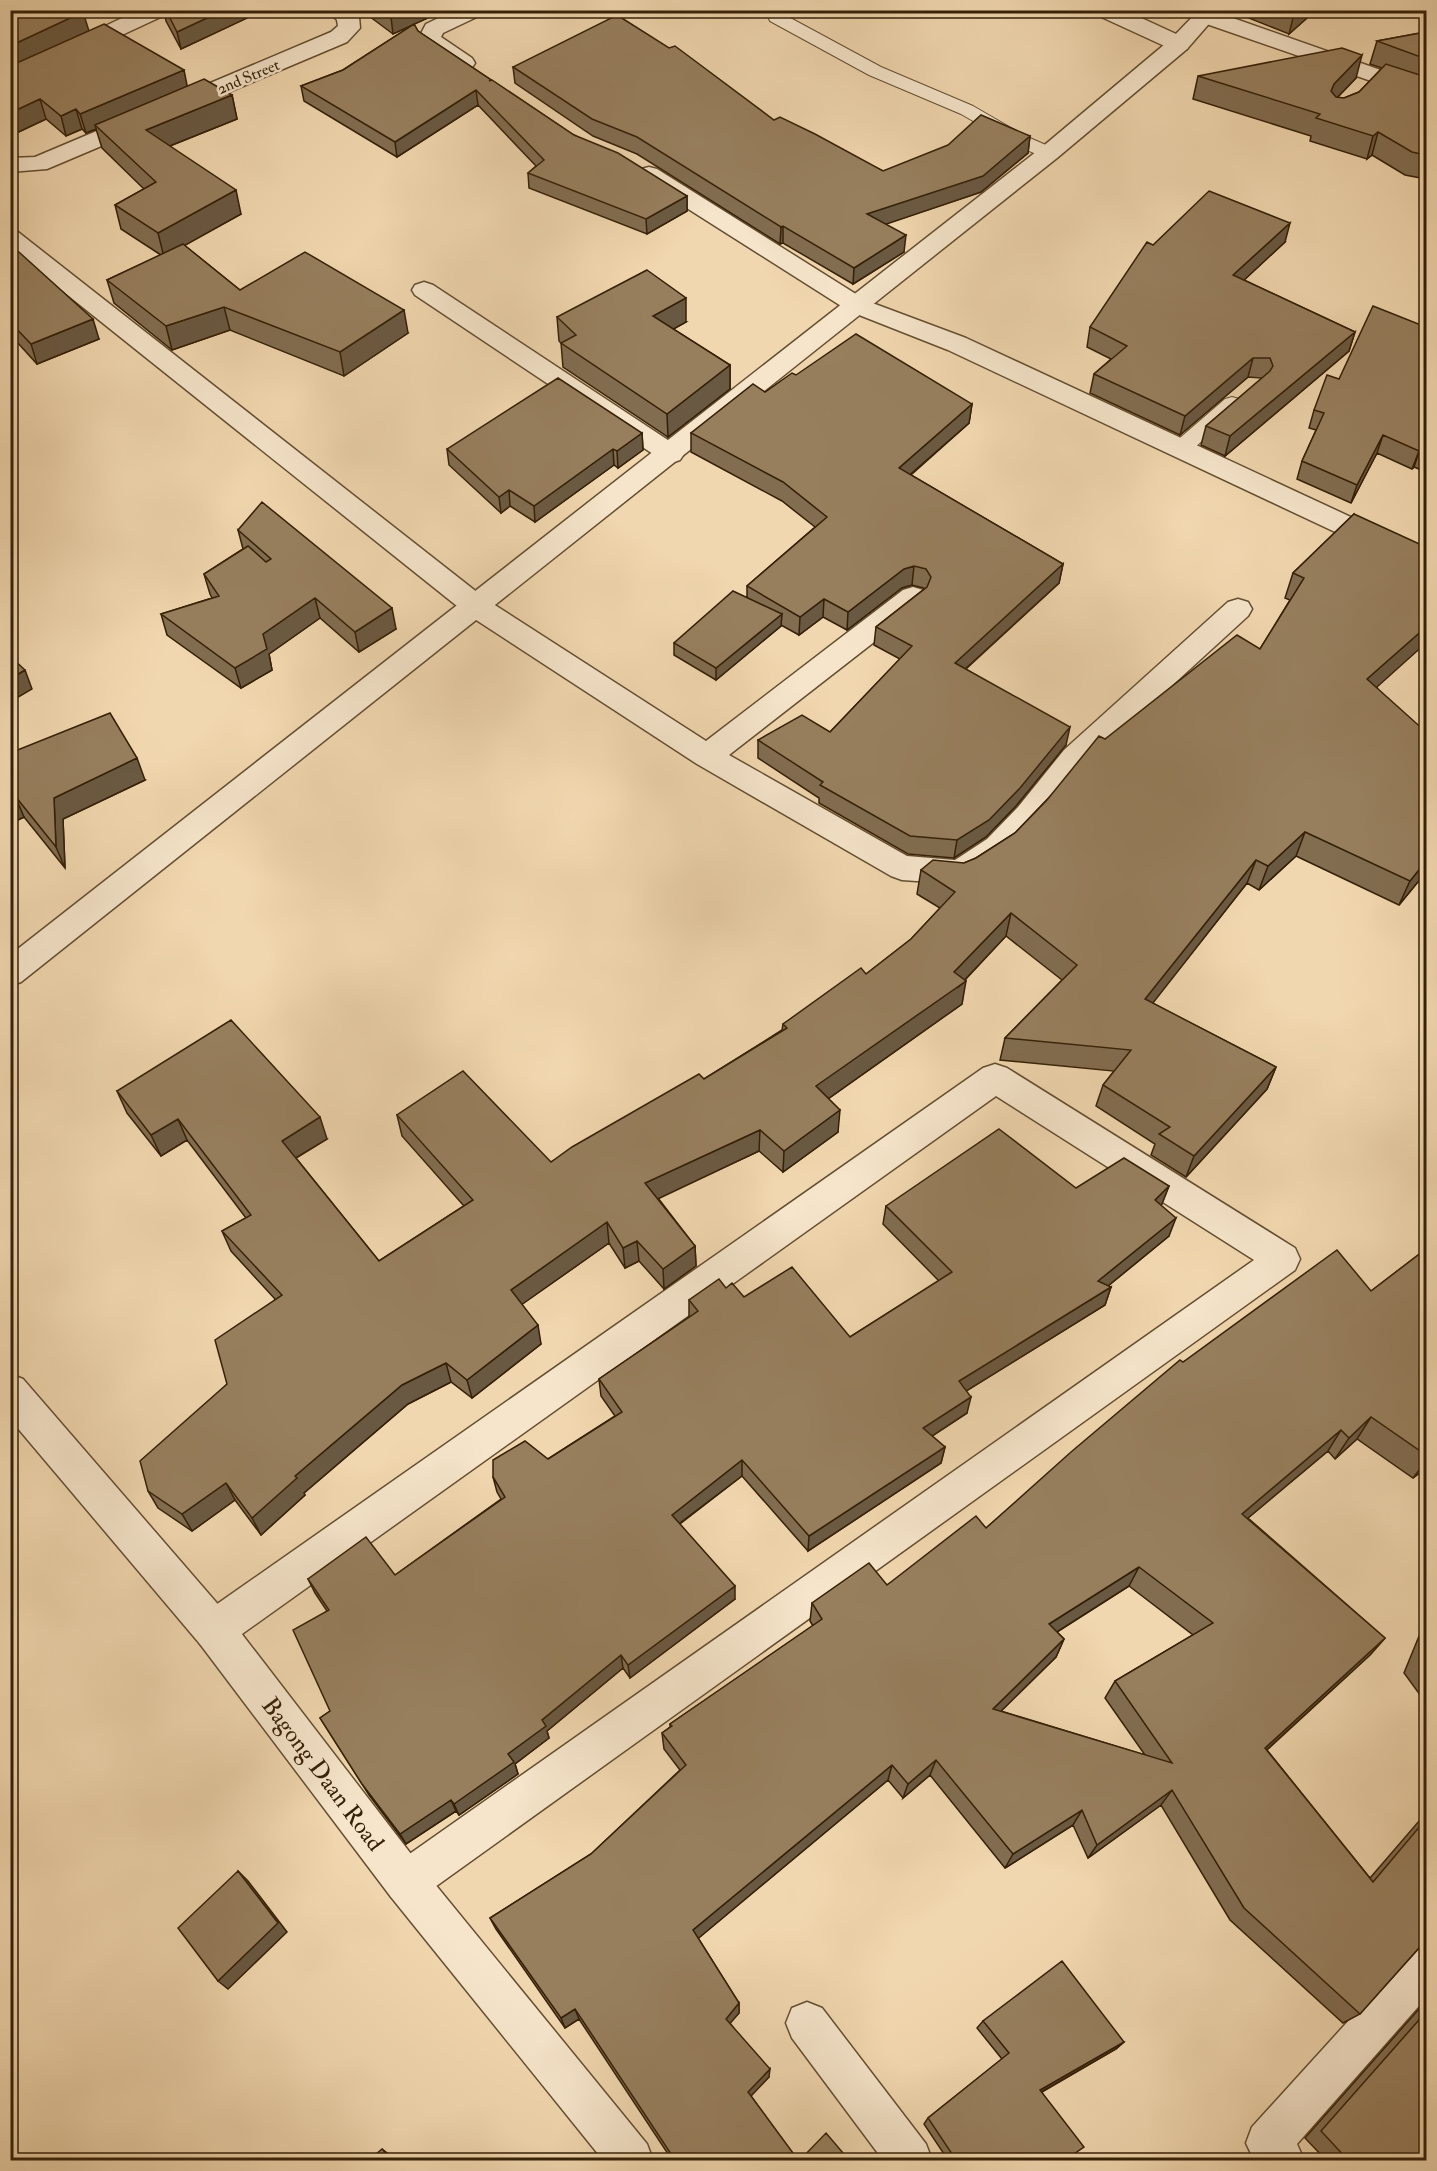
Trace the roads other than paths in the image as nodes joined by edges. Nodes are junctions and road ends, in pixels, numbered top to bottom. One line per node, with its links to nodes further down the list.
1 (157, 10): 9 (street)
2 (473, 10): 8 (street)
3 (773, 10): 11 (lane)
4 (1105, 10): 7 (street)
5 (1208, 13): 7 (street); 10 (street)
6 (343, 19): 13 (street, 2nd Street)
7 (1179, 44): 11 (street)
8 (487, 78)
9 (10, 80)
10 (1426, 93)
11 (1049, 153): 16 (street)
12 (628, 161): 16 (street)
13 (10, 165)
14 (10, 237): 22 (street)
15 (424, 290): 19 (street)
16 (858, 306): 18 (street); 19 (street)
17 (1247, 391): 18 (lane)
18 (1180, 449): 20 (street)
19 (671, 454): 22 (street)
20 (1426, 563)
21 (913, 597): 24 (street)
22 (477, 606): 24 (street); 25 (street)
23 (1238, 609): 24 (street)
24 (707, 756)
25 (10, 973)
26 (10, 1391): 27 (street, Bagong Daan Road)
27 (214, 1630): 28 (street, Bagong Daan Road); 28 (street)
28 (406, 1882): 31 (street, Bagong Daan Road)
29 (1426, 1967): 33 (street)
30 (807, 2023): 32 (street)
31 (631, 2160)
32 (910, 2160)
33 (1282, 2160)

